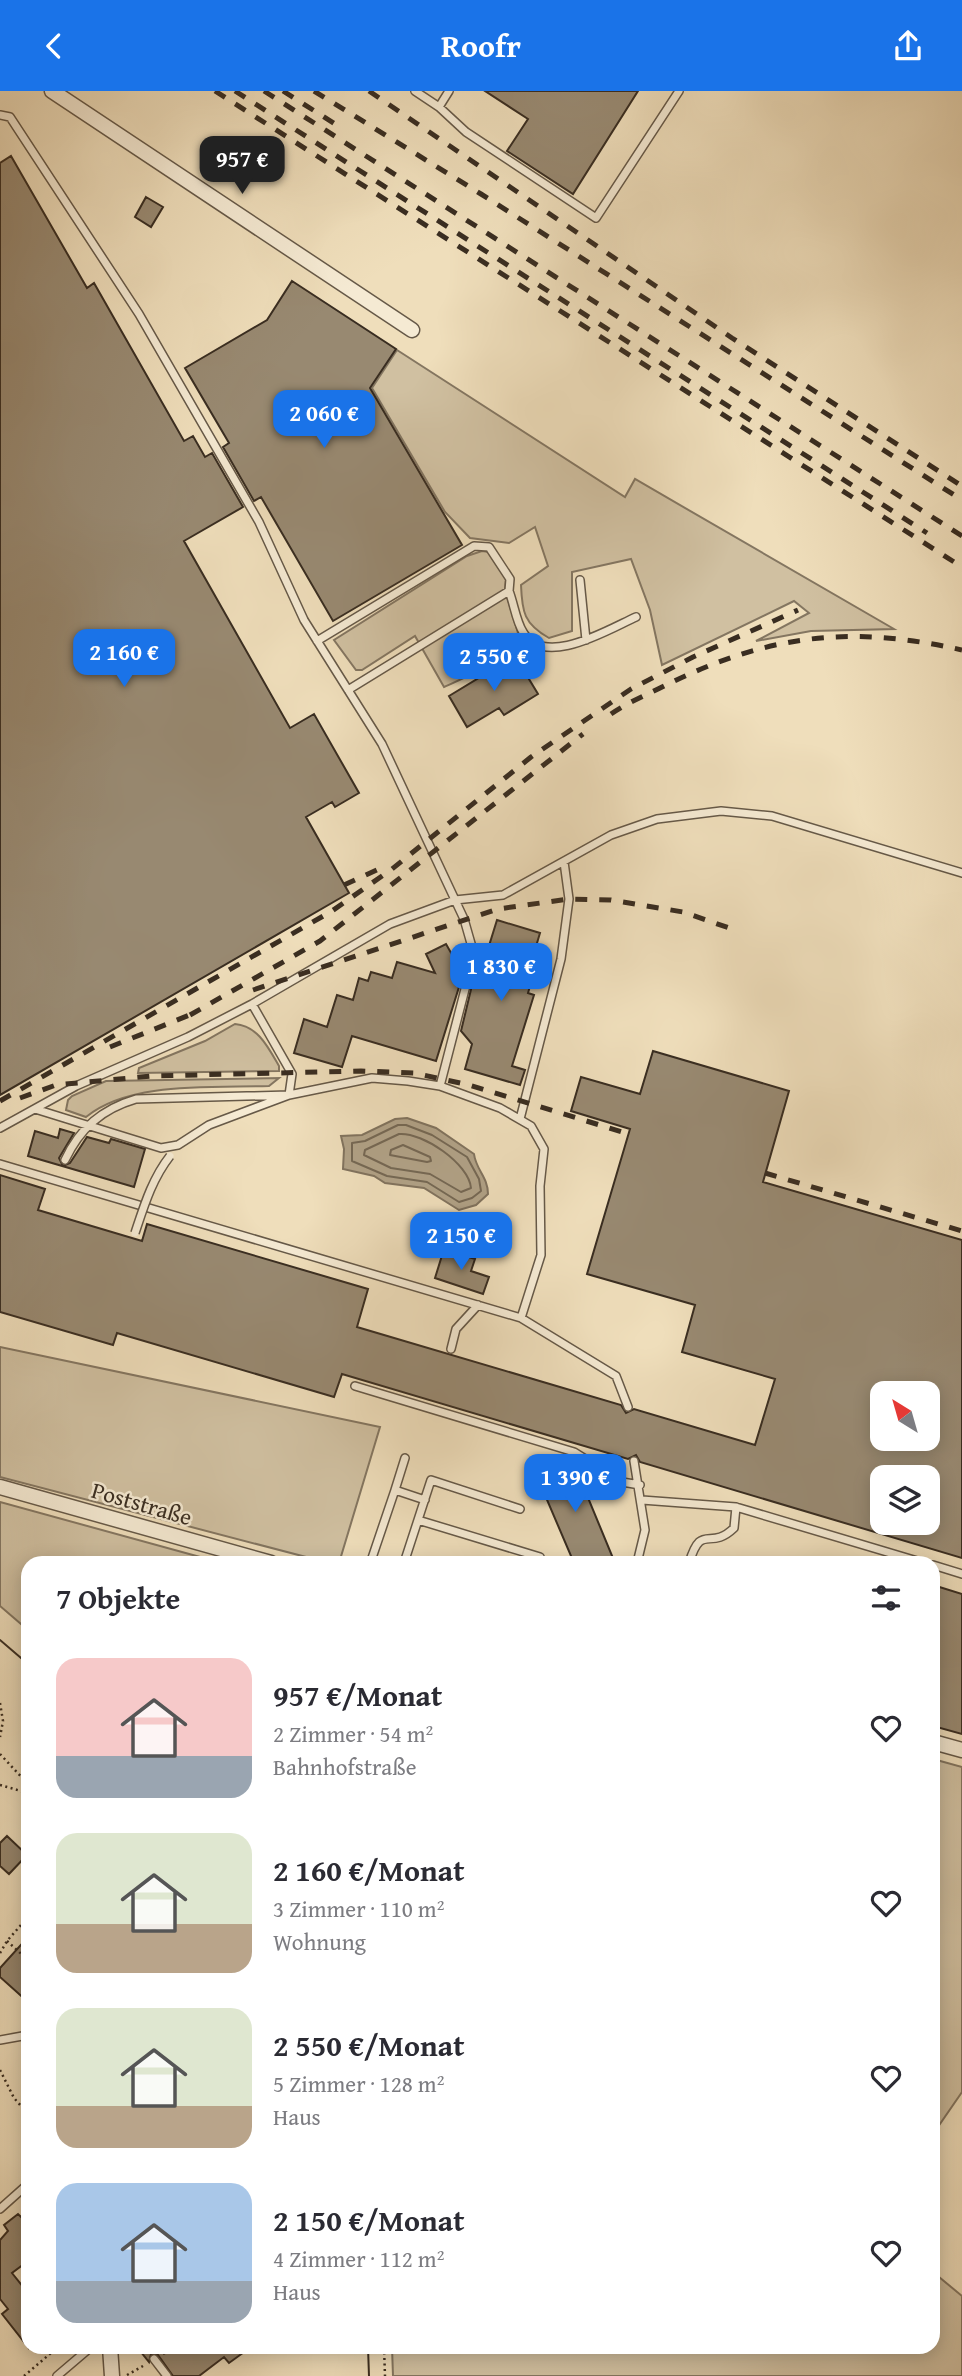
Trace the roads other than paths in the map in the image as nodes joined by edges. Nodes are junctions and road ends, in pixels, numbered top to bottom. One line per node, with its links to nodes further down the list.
1 (52, 91): 7 (street)
2 (415, 91): 5 (lane)
3 (449, 91): 5 (lane)
4 (679, 91): 5 (lane)
5 (439, 107)
6 (0, 115): 12 (lane)
7 (412, 330)
8 (580, 580): 11 (lane)
9 (509, 591): 11 (lane); 12 (lane); 13 (lane)
10 (636, 617): 11 (lane)
11 (586, 640)
12 (317, 641): 13 (lane)
13 (348, 690): 16 (lane)
14 (564, 862): 15 (lane); 16 (lane); 21 (lane)
15 (962, 873)
16 (455, 900): 17 (lane); 18 (lane)
17 (252, 1004): 19 (lane); 20 (lane)
18 (440, 1086): 19 (lane); 21 (lane)
19 (289, 1095): 23 (lane); 24 (lane)
20 (35, 1109): 22 (lane); 23 (lane)
21 (520, 1119): 28 (lane)
22 (0, 1128)
23 (178, 1145): 26 (lane, bridge)
24 (65, 1160)
25 (0, 1164): 27 (lane)
26 (135, 1234)
27 (478, 1305): 28 (lane); 29 (lane)
28 (521, 1318): 31 (lane)
29 (451, 1349)
30 (355, 1386): 34 (lane)
31 (628, 1407)
32 (405, 1458): 36 (lane)
33 (634, 1461): 34 (lane)
34 (640, 1485): 38 (lane)
35 (0, 1487): 42 (street, Poststraße)
36 (395, 1490): 37 (lane); 43 (lane)
37 (425, 1500): 40 (lane); 41 (lane)
38 (642, 1500): 39 (lane); 46 (lane)
39 (736, 1507): 47 (lane); 48 (lane)
40 (520, 1509)
41 (418, 1520): 44 (lane); 45 (lane)
42 (246, 1556)
43 (373, 1556)
44 (406, 1556)
45 (537, 1556)
46 (639, 1556)
47 (691, 1556)
48 (900, 1556)
49 (940, 1567): 50 (lane)
50 (962, 1574)
51 (940, 1744): 52 (street)
52 (962, 1749)
53 (21, 2036): 54 (lane)
54 (0, 2041)
55 (21, 2190): 56 (lane)
56 (0, 2209)
57 (82, 2354): 60 (lane)
58 (110, 2354): 61 (street)
59 (154, 2359): 62 (lane)
60 (57, 2376)
61 (112, 2376)
62 (167, 2376)

